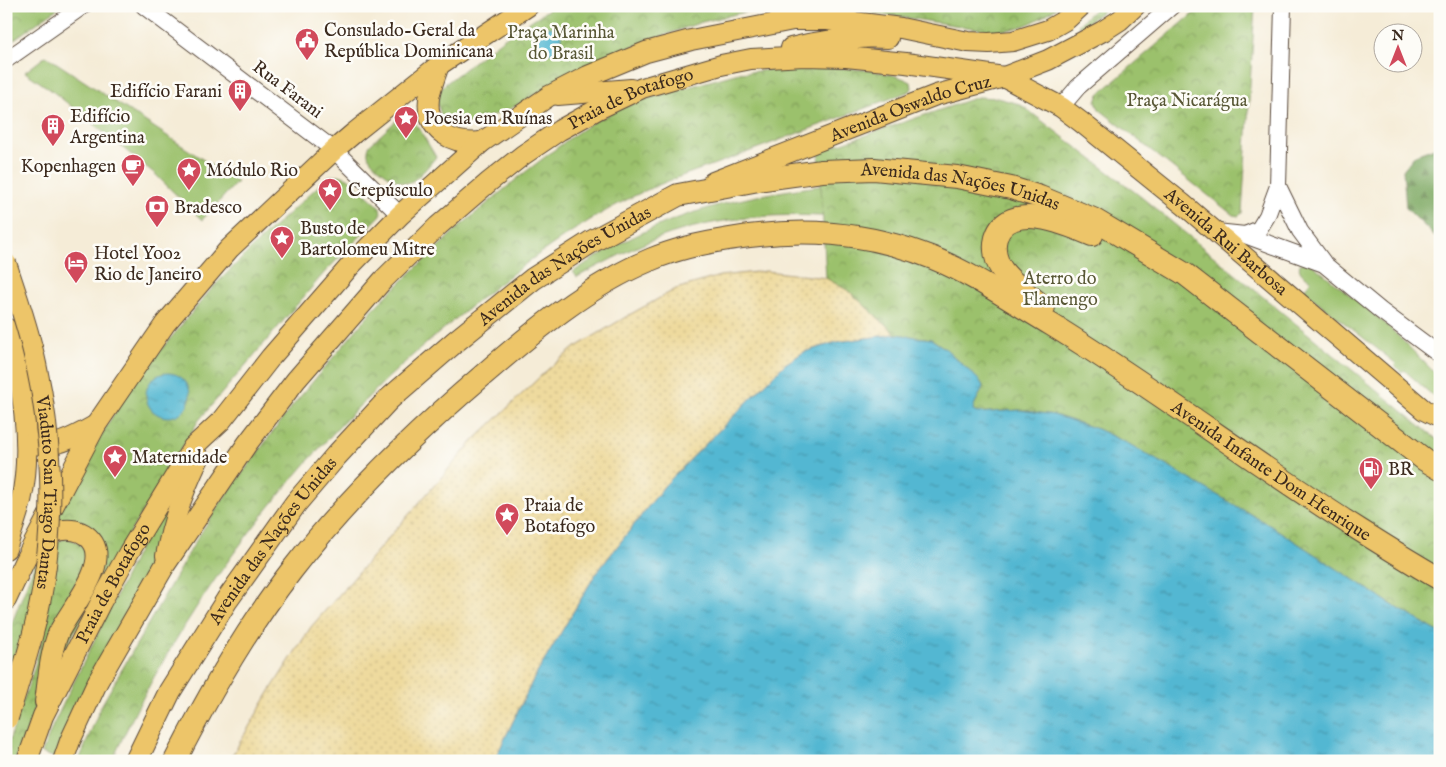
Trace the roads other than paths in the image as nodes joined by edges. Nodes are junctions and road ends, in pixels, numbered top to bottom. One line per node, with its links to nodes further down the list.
1 (83, 6): 10 (street)
2 (144, 6): 17 (street, Rua Farani)
3 (528, 6): 11 (main road)
4 (1081, 6): 8 (main road, Praia de Botafogo)
5 (1136, 6): 12 (main road, Avenida Oswaldo Cruz)
6 (1172, 6): 15 (street)
7 (1283, 6): 18 (street)
8 (968, 42): 9 (main road); 14 (main road, Praia de Botafogo)
9 (751, 59): 12 (main road, Praia de Botafogo); 13 (main road, Praia de Botafogo)
10 (6, 60)
11 (439, 65): 16 (main road); 17 (main road)
12 (1004, 77): 15 (main road, Avenida Rui Barbosa); 19 (main road, Avenida Oswaldo Cruz)
13 (642, 88): 14 (main road); 37 (main road, Praia de Botafogo)
14 (549, 96): 16 (main road, Praia de Botafogo)
15 (1061, 107): 22 (main road, Avenida Rui Barbosa)
16 (482, 142): 20 (main road, Praia de Botafogo)
17 (334, 150): 20 (street, Rua Farani); 32 (main road)
18 (1278, 186): 21 (street); 23 (street)
19 (678, 195): 26 (highway, Avenida das Nações Unidas); 44 (highway, Avenida das Nações Unidas)
20 (400, 216): 31 (main road, Praia de Botafogo)
21 (1293, 216): 23 (street); 25 (street)
22 (1216, 232): 23 (street); 30 (main road, Avenida Rui Barbosa)
23 (1252, 232): 25 (street, Avenida Rui Barbosa)
24 (6, 263): 41 (main road, Viaduto San Tiago Dantas, bridge)
25 (1324, 264): 28 (street, Avenida Rui Barbosa)
26 (1185, 274): 29 (highway); 34 (highway)
27 (6, 328): 33 (main road)
28 (1440, 355)
29 (1107, 359): 38 (highway, Avenida Infante Dom Henrique); 45 (highway, Avenida das Nações Unidas)
30 (1440, 418)
31 (221, 421): 37 (main road); 40 (main road, Praia de Botafogo)
32 (96, 425): 33 (main road); 36 (main road)
33 (26, 439): 35 (main road)
34 (1440, 469)
35 (6, 548)
36 (24, 562): 39 (main road); 40 (main road)
37 (165, 565): 43 (main road, Praia de Botafogo)
38 (1440, 579)
39 (6, 600)
40 (43, 716): 42 (main road, Praia de Botafogo)
41 (7, 720)
42 (27, 761)
43 (63, 761)
44 (136, 761)
45 (175, 761)

